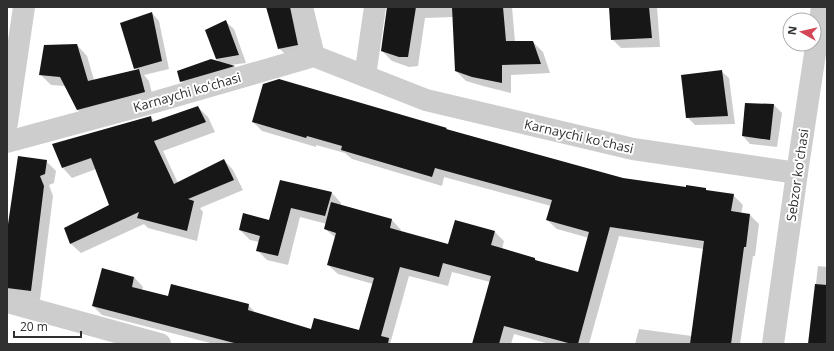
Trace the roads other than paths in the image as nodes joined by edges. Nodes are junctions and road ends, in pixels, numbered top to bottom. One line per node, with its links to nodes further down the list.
1 (24, 7): 7 (street)
2 (302, 7): 5 (street)
3 (375, 7): 6 (street)
4 (822, 7): 9 (street, Sebzor ko'chasi)
5 (314, 56): 6 (street, Karnaychi koʻchasi); 8 (street, Karnaychi koʻchasi)
6 (365, 76): 9 (street, Karnaychi koʻchasi)
7 (7, 123)
8 (7, 142)
9 (797, 173): 12 (street, Sebzor ko'chasi)
10 (7, 302): 11 (street)
11 (160, 344)
12 (773, 344)

